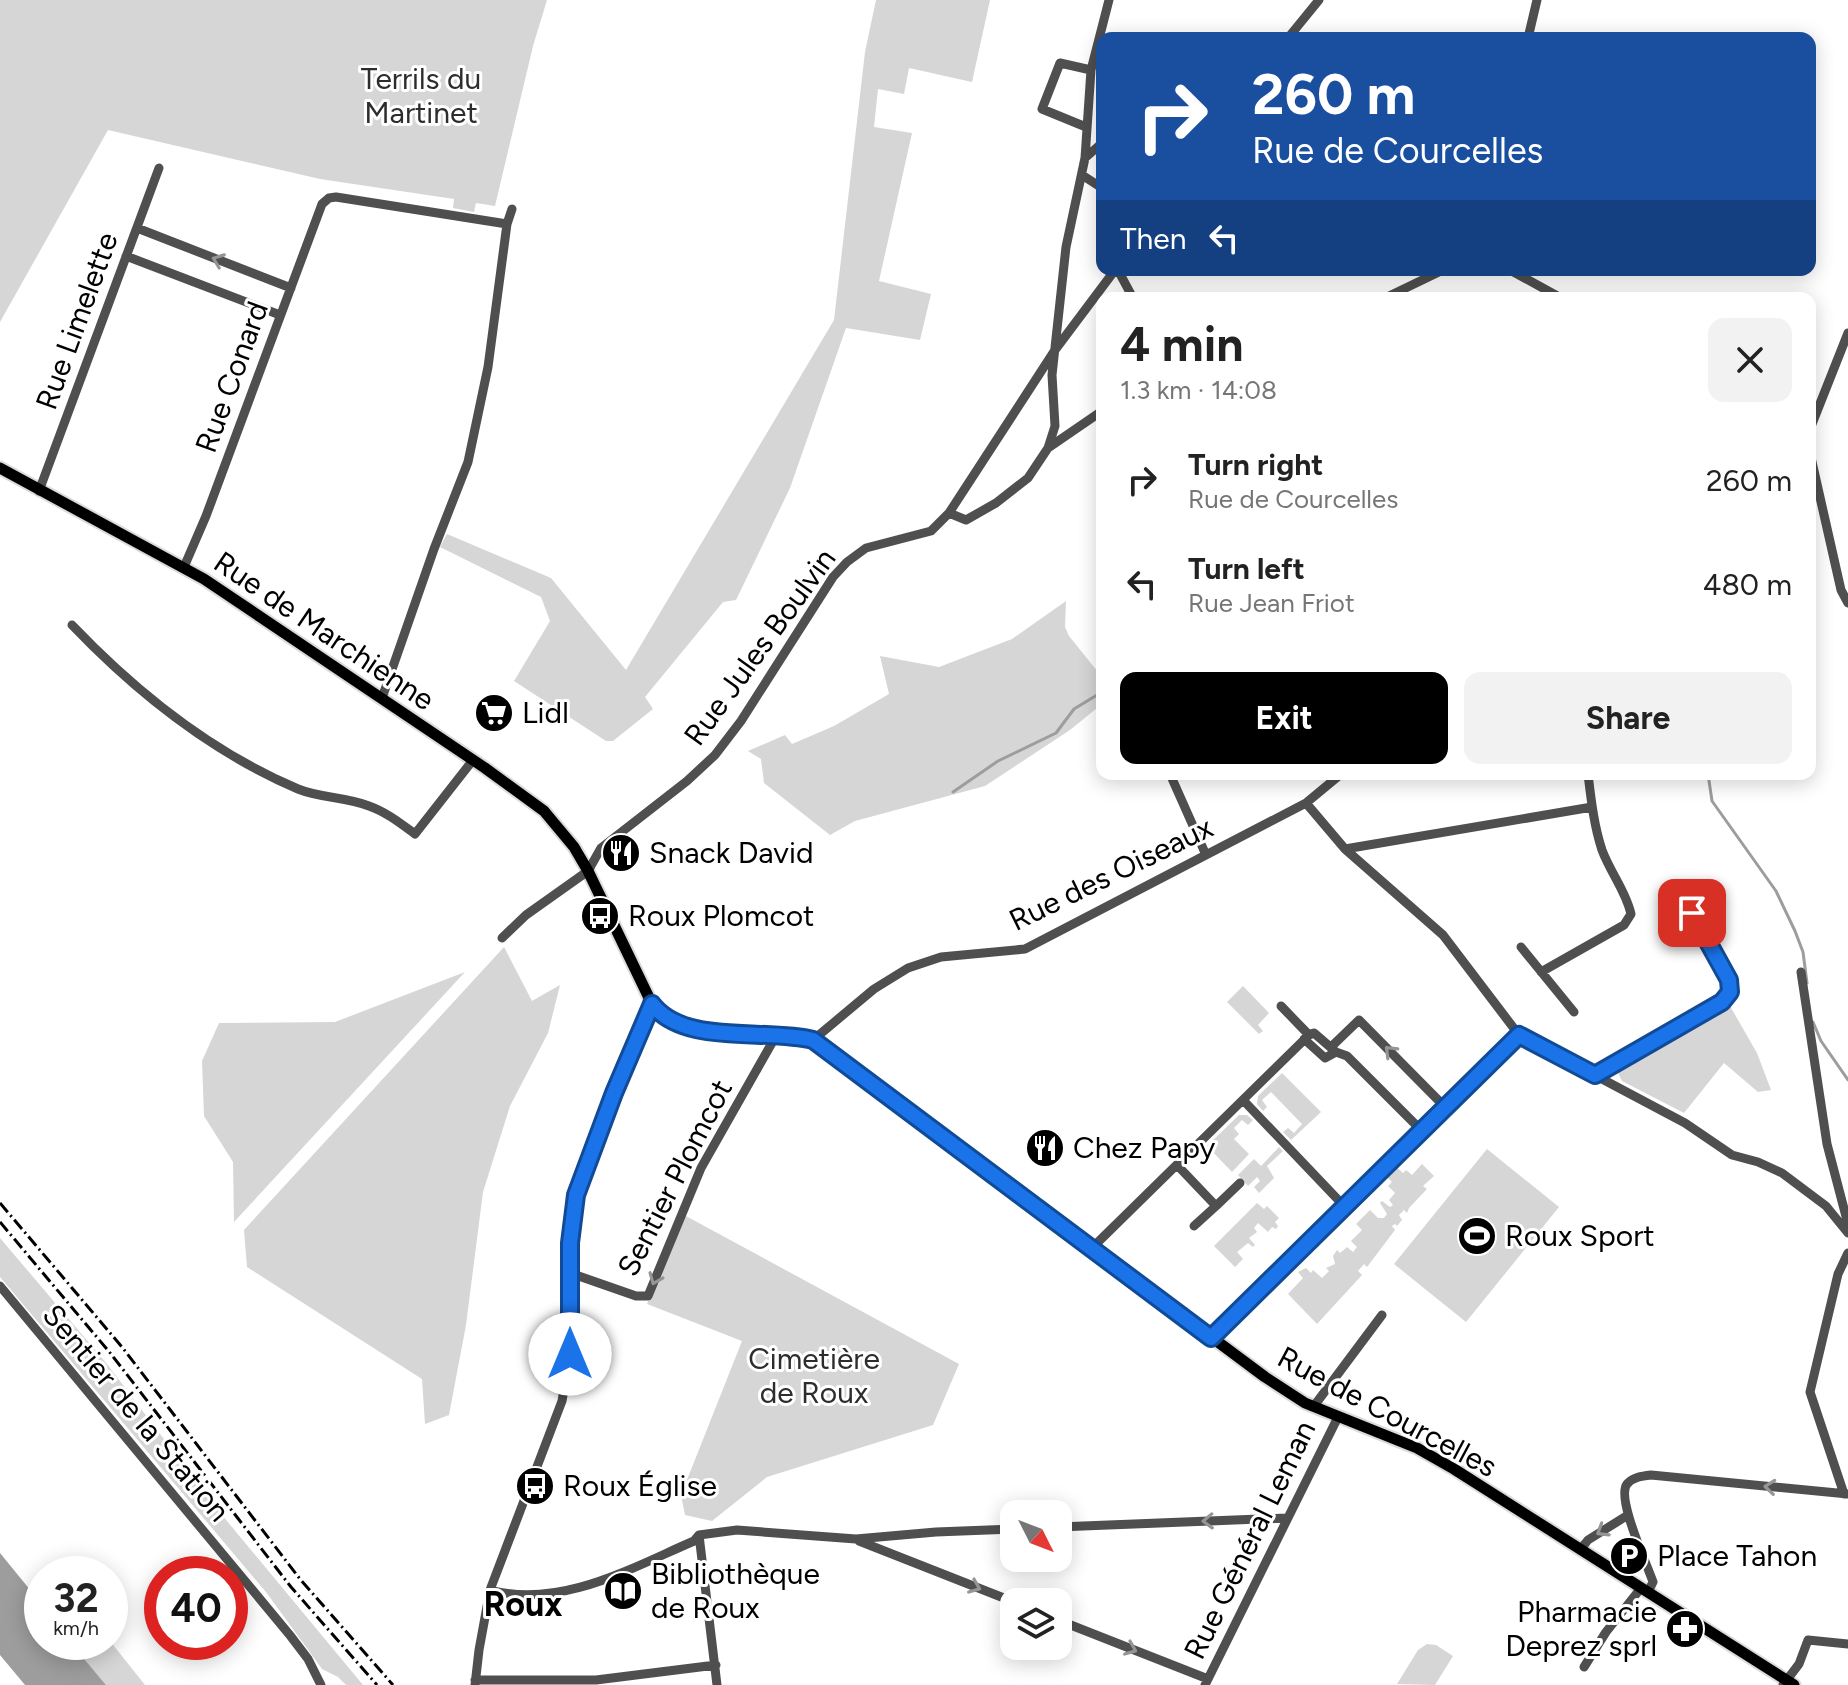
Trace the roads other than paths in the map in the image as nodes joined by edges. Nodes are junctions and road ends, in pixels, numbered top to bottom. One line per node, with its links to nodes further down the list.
1 (1109, 0): 4 (street)
2 (1319, 0): 5 (street)
3 (1537, 0): 6 (street)
4 (1101, 32)
5 (1293, 32)
6 (1529, 32)
7 (1096, 51): 8 (street)
8 (1091, 70): 9 (street); 9 (street)
9 (1086, 127): 11 (street)
10 (1096, 148): 11 (street)
11 (1085, 158): 13 (street)
12 (159, 168): 17 (street, Rue Limelette)
13 (1082, 175): 14 (street); 29 (street)
14 (1096, 184)
15 (512, 209): 16 (street)
16 (507, 224): 22 (street, Rue Conard); 40 (street)
17 (137, 228): 18 (street, Rue Limelette); 22 (street, one-way to 17)
18 (126, 256): 27 (street); 35 (street, Rue Limelette)
19 (1111, 276): 23 (street, Rue Jules Boulvin)
20 (1431, 276): 24 (street)
21 (1521, 276): 25 (street)
22 (291, 288): 27 (street, Rue Conard)
23 (1099, 292)
24 (1397, 292)
25 (1550, 292)
26 (1096, 296): 29 (street, Rue Jules Boulvin)
27 (280, 315): 37 (street, Rue Conard)
28 (1848, 333): 30 (street)
29 (1055, 350): 32 (street); 36 (street, Rue Jules Boulvin)
30 (1816, 414)
31 (1096, 415): 32 (street)
32 (1048, 448): 36 (street)
33 (0, 468): 35 (main road, Rue de Marchienne)
34 (1816, 480): 38 (street)
35 (39, 491): 37 (main road, Rue de Marchienne)
36 (949, 513): 49 (street, Rue Jules Boulvin)
37 (184, 567): 40 (main road, Rue de Marchienne)
38 (1848, 603)
39 (72, 625): 41 (street)
40 (382, 698): 41 (main road, Rue de Marchienne)
41 (473, 760): 49 (main road, Rue de Marchienne)
42 (1173, 780): 48 (street)
43 (1334, 780): 45 (street, Rue des Oiseaux)
44 (1589, 780): 46 (street)
45 (1306, 803): 47 (street); 48 (street, Rue des Oiseaux)
46 (1592, 807): 47 (street); 53 (street)
47 (1345, 849): 59 (street)
48 (1206, 855): 61 (street, Rue des Oiseaux)
49 (588, 871): 51 (street, Rue Jules Boulvin); 55 (main road, Rue de Marchienne)
50 (1680, 891): 63 (street)
51 (502, 938)
52 (1521, 947): 53 (street)
53 (1541, 972): 57 (street)
54 (1801, 972): 71 (street)
55 (652, 1004): 58 (main road, Rue de Courcelles); 76 (street)
56 (1281, 1006): 60 (street)
57 (1574, 1012)
58 (777, 1034): 61 (main road, Rue de Courcelles); 76 (street, Sentier Plomcot, one-way to 76)
59 (1519, 1035): 63 (street); 65 (street)
60 (1309, 1036): 62 (street); 64 (street)
61 (813, 1040): 74 (main road, Rue de Courcelles)
62 (1333, 1050): 65 (street, one-way to 62); 66 (street)
63 (1595, 1075): 73 (street)
64 (1243, 1100): 67 (street); 70 (street)
65 (1445, 1107): 66 (street)
66 (1421, 1130): 70 (street)
67 (1177, 1165): 69 (street); 74 (street)
68 (1240, 1183): 69 (street)
69 (1216, 1206): 72 (street)
70 (1345, 1207): 79 (street)
71 (1848, 1224)
72 (1194, 1226)
73 (1848, 1233)
74 (1092, 1248): 79 (main road, Rue de Courcelles)
75 (1848, 1253): 82 (street)
76 (570, 1273): 90 (street)
77 (0, 1286): 100 (street, Sentier de la Station)
78 (1382, 1315): 80 (street)
79 (1211, 1338): 80 (main road, Rue de Courcelles)
80 (1314, 1406): 81 (main road, Rue de Courcelles)
81 (1338, 1417): 84 (street, Rue Général Leman); 89 (main road, Rue de Courcelles)
82 (1846, 1494): 83 (street, one-way to 83)
83 (1628, 1515): 89 (street, one-way to 89); 91 (street)
84 (1286, 1518): 85 (street, one-way to 85); 98 (street, Rue Général Leman)
85 (1072, 1526)
86 (1000, 1530): 88 (street)
87 (699, 1535): 88 (street); 90 (street); 95 (street)
88 (856, 1539): 92 (street, one-way to 92)
89 (1580, 1550): 91 (main road, Rue de Courcelles)
90 (490, 1590): 97 (street)
91 (1645, 1590): 96 (street); 99 (main road, Rue de Courcelles)
92 (1000, 1596)
93 (1072, 1626): 98 (street, one-way to 98)
94 (1848, 1644): 99 (street, Rue de Courcelles)
95 (716, 1665): 97 (street); 101 (street)
96 (1584, 1667)
97 (475, 1682)
98 (1206, 1682)
99 (1788, 1683)
100 (321, 1685)
101 (717, 1685)

